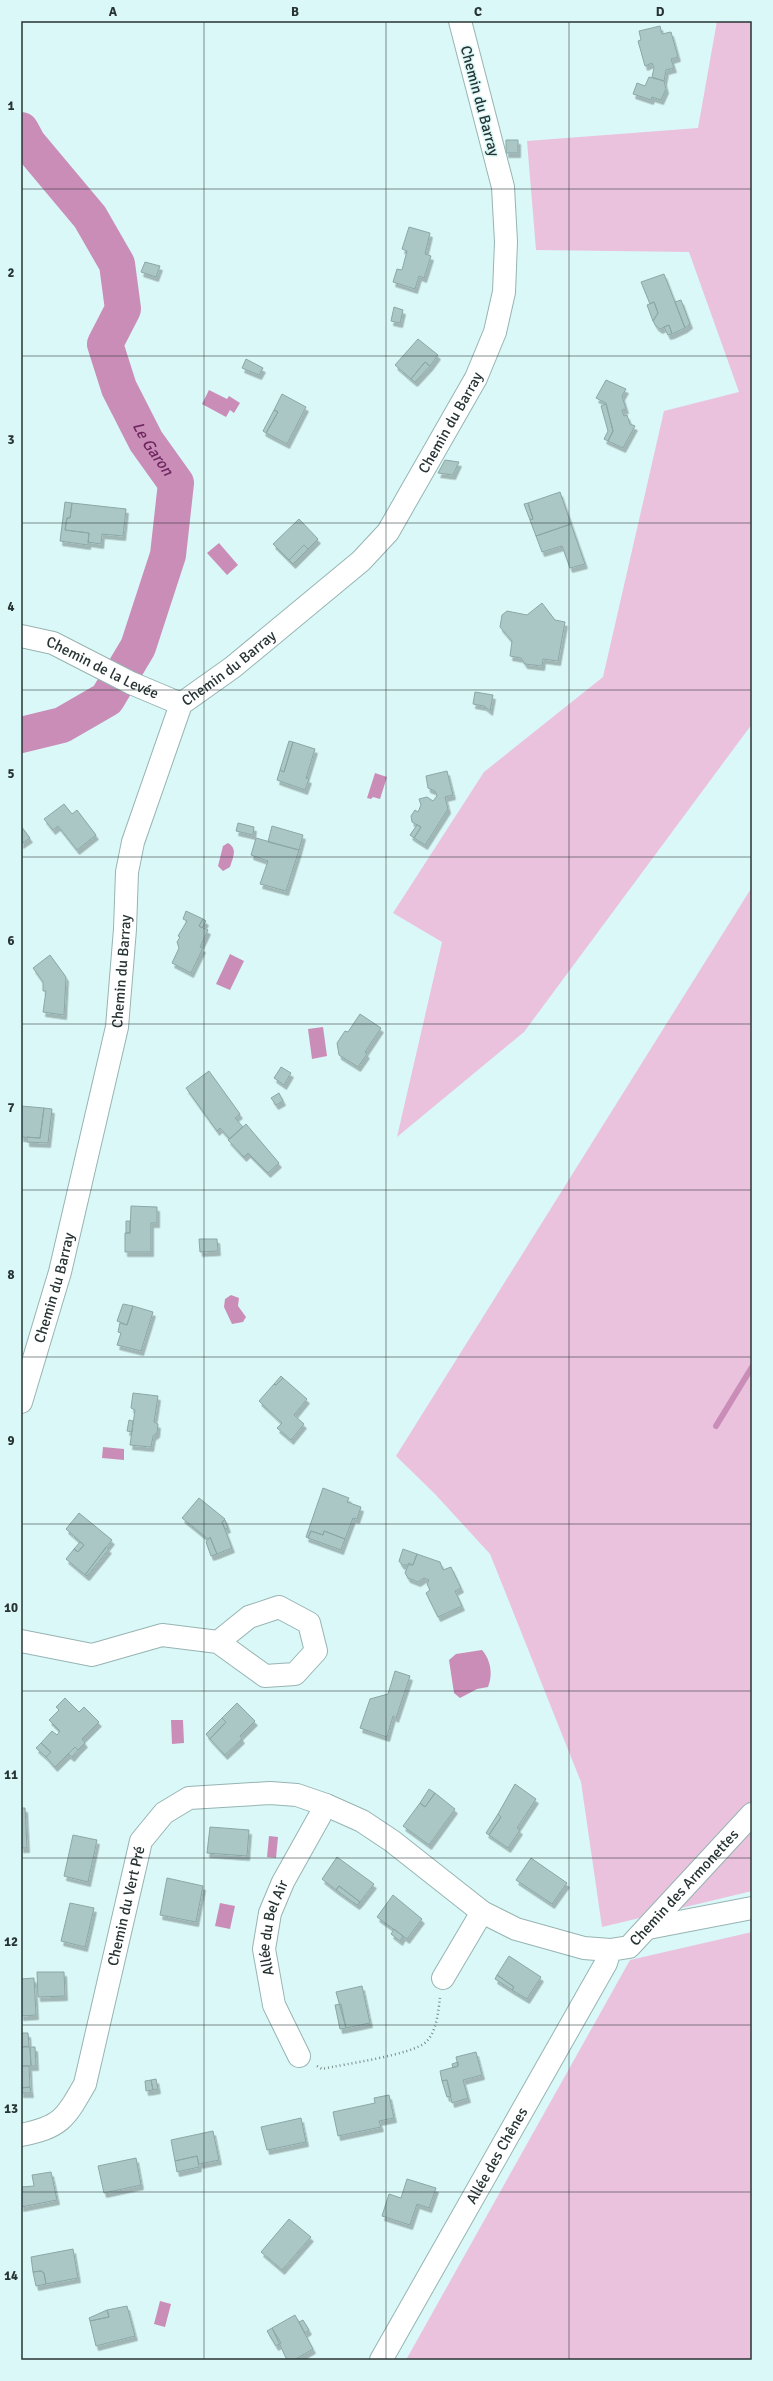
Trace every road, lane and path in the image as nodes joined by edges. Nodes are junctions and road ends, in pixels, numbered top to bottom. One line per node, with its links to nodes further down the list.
1 (460, 21): 3 (street, Chemin du Barray)
2 (21, 636): 3 (street, Chemin de la Levée)
3 (181, 704): 4 (street, Chemin du Barray)
4 (21, 1402)
5 (21, 1641): 6 (street)
6 (218, 1642)
7 (326, 1805): 10 (street, Chemin du Vert Pré); 14 (street, Allée du Bel Air); 15 (street, Chemin du Vert Pré)
8 (752, 1814): 11 (street, Chemin des Armonettes)
9 (752, 1908): 11 (street)
10 (482, 1912): 12 (street, Chemin du Vert Pré); 13 (street)
11 (648, 1928): 12 (street, Chemin des Armonettes)
12 (610, 1950): 16 (street, Allée des Chênes)
13 (443, 1978): 14 (path)
14 (299, 2056)
15 (21, 2135)
16 (381, 2360)

